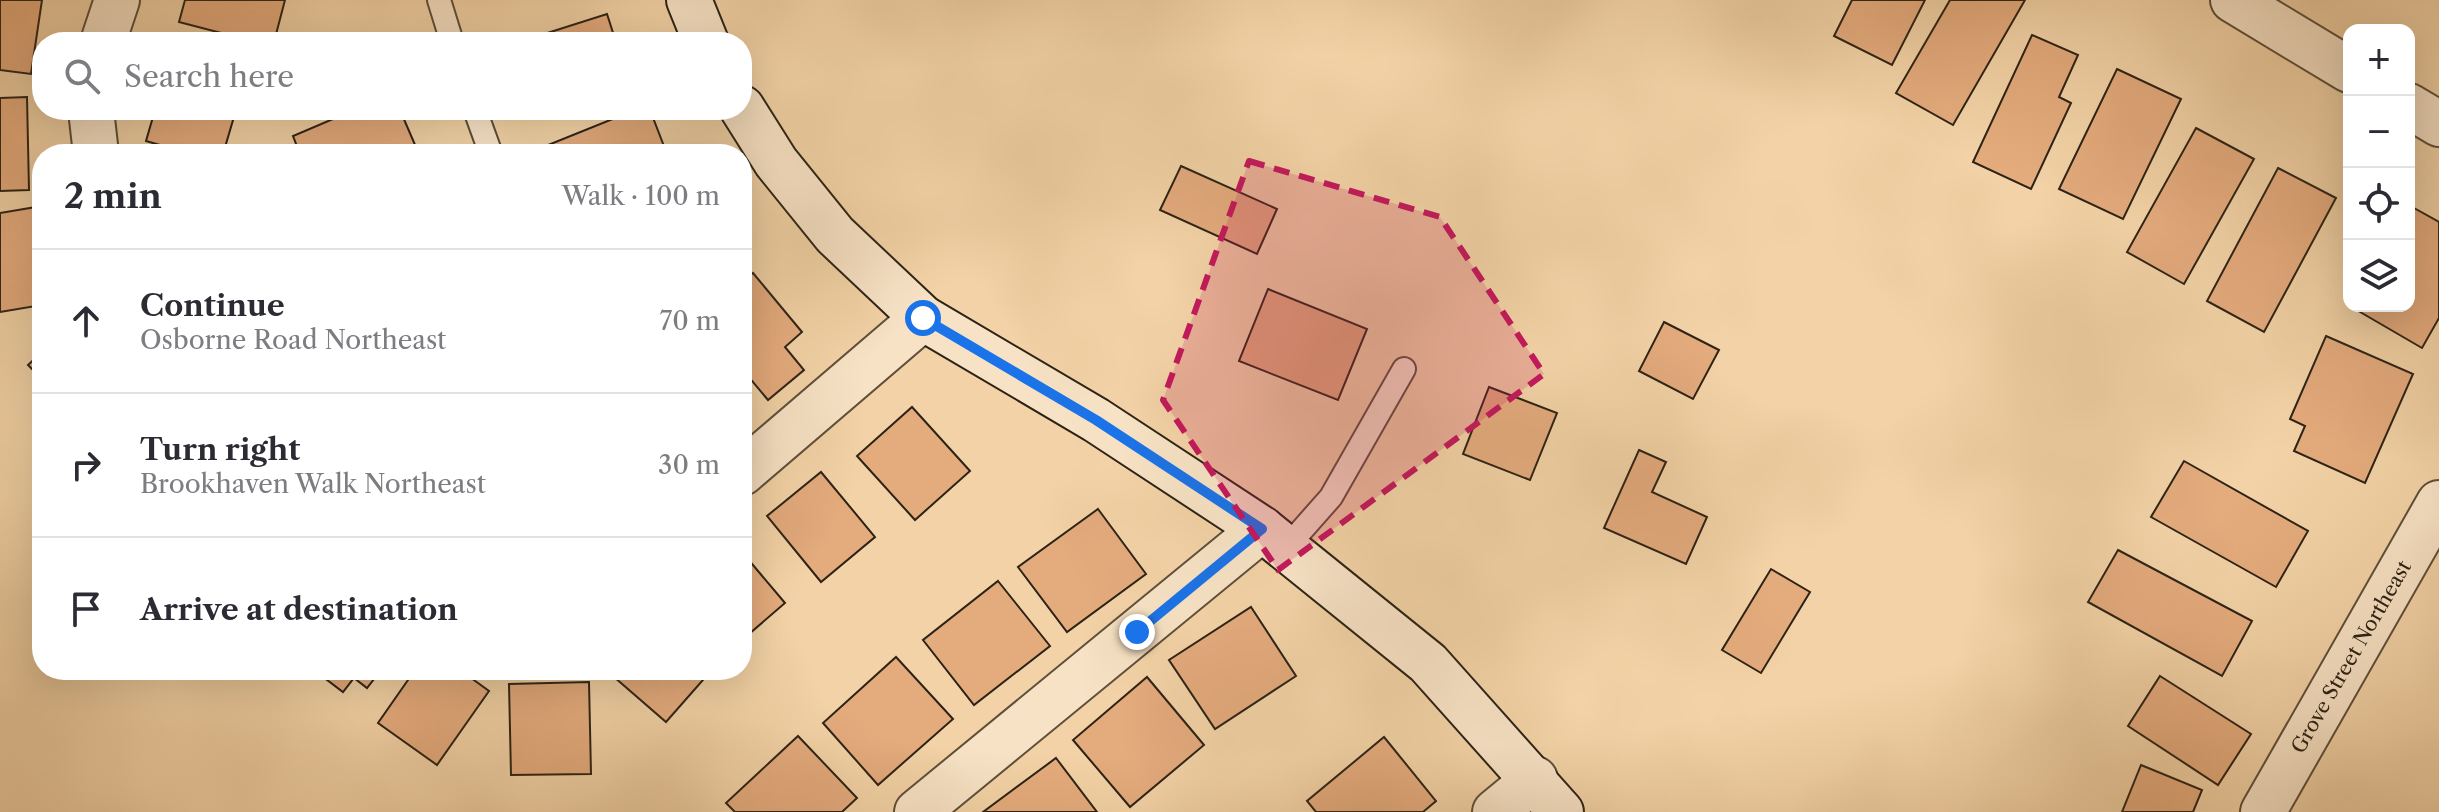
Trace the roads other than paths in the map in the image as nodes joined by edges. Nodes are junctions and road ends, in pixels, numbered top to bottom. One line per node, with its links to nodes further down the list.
1 (117, 0): 5 (street)
2 (439, 0): 6 (lane)
3 (689, 0): 7 (street)
4 (2233, 0): 8 (street)
5 (106, 32)
6 (449, 32)
7 (702, 32)
8 (2343, 66)
9 (2415, 110): 13 (street)
10 (92, 120): 14 (street)
11 (479, 120): 15 (lane)
12 (750, 120): 16 (street)
13 (2439, 124)
14 (95, 144)
15 (487, 144)
16 (923, 318): 18 (street); 20 (street)
17 (1404, 369): 20 (lane)
18 (752, 464)
19 (2439, 503): 24 (street, Grove Street Northeast)
20 (1274, 539): 21 (street); 22 (street)
21 (1548, 796): 23 (street)
22 (917, 812)
23 (1495, 812)
24 (2263, 812)

